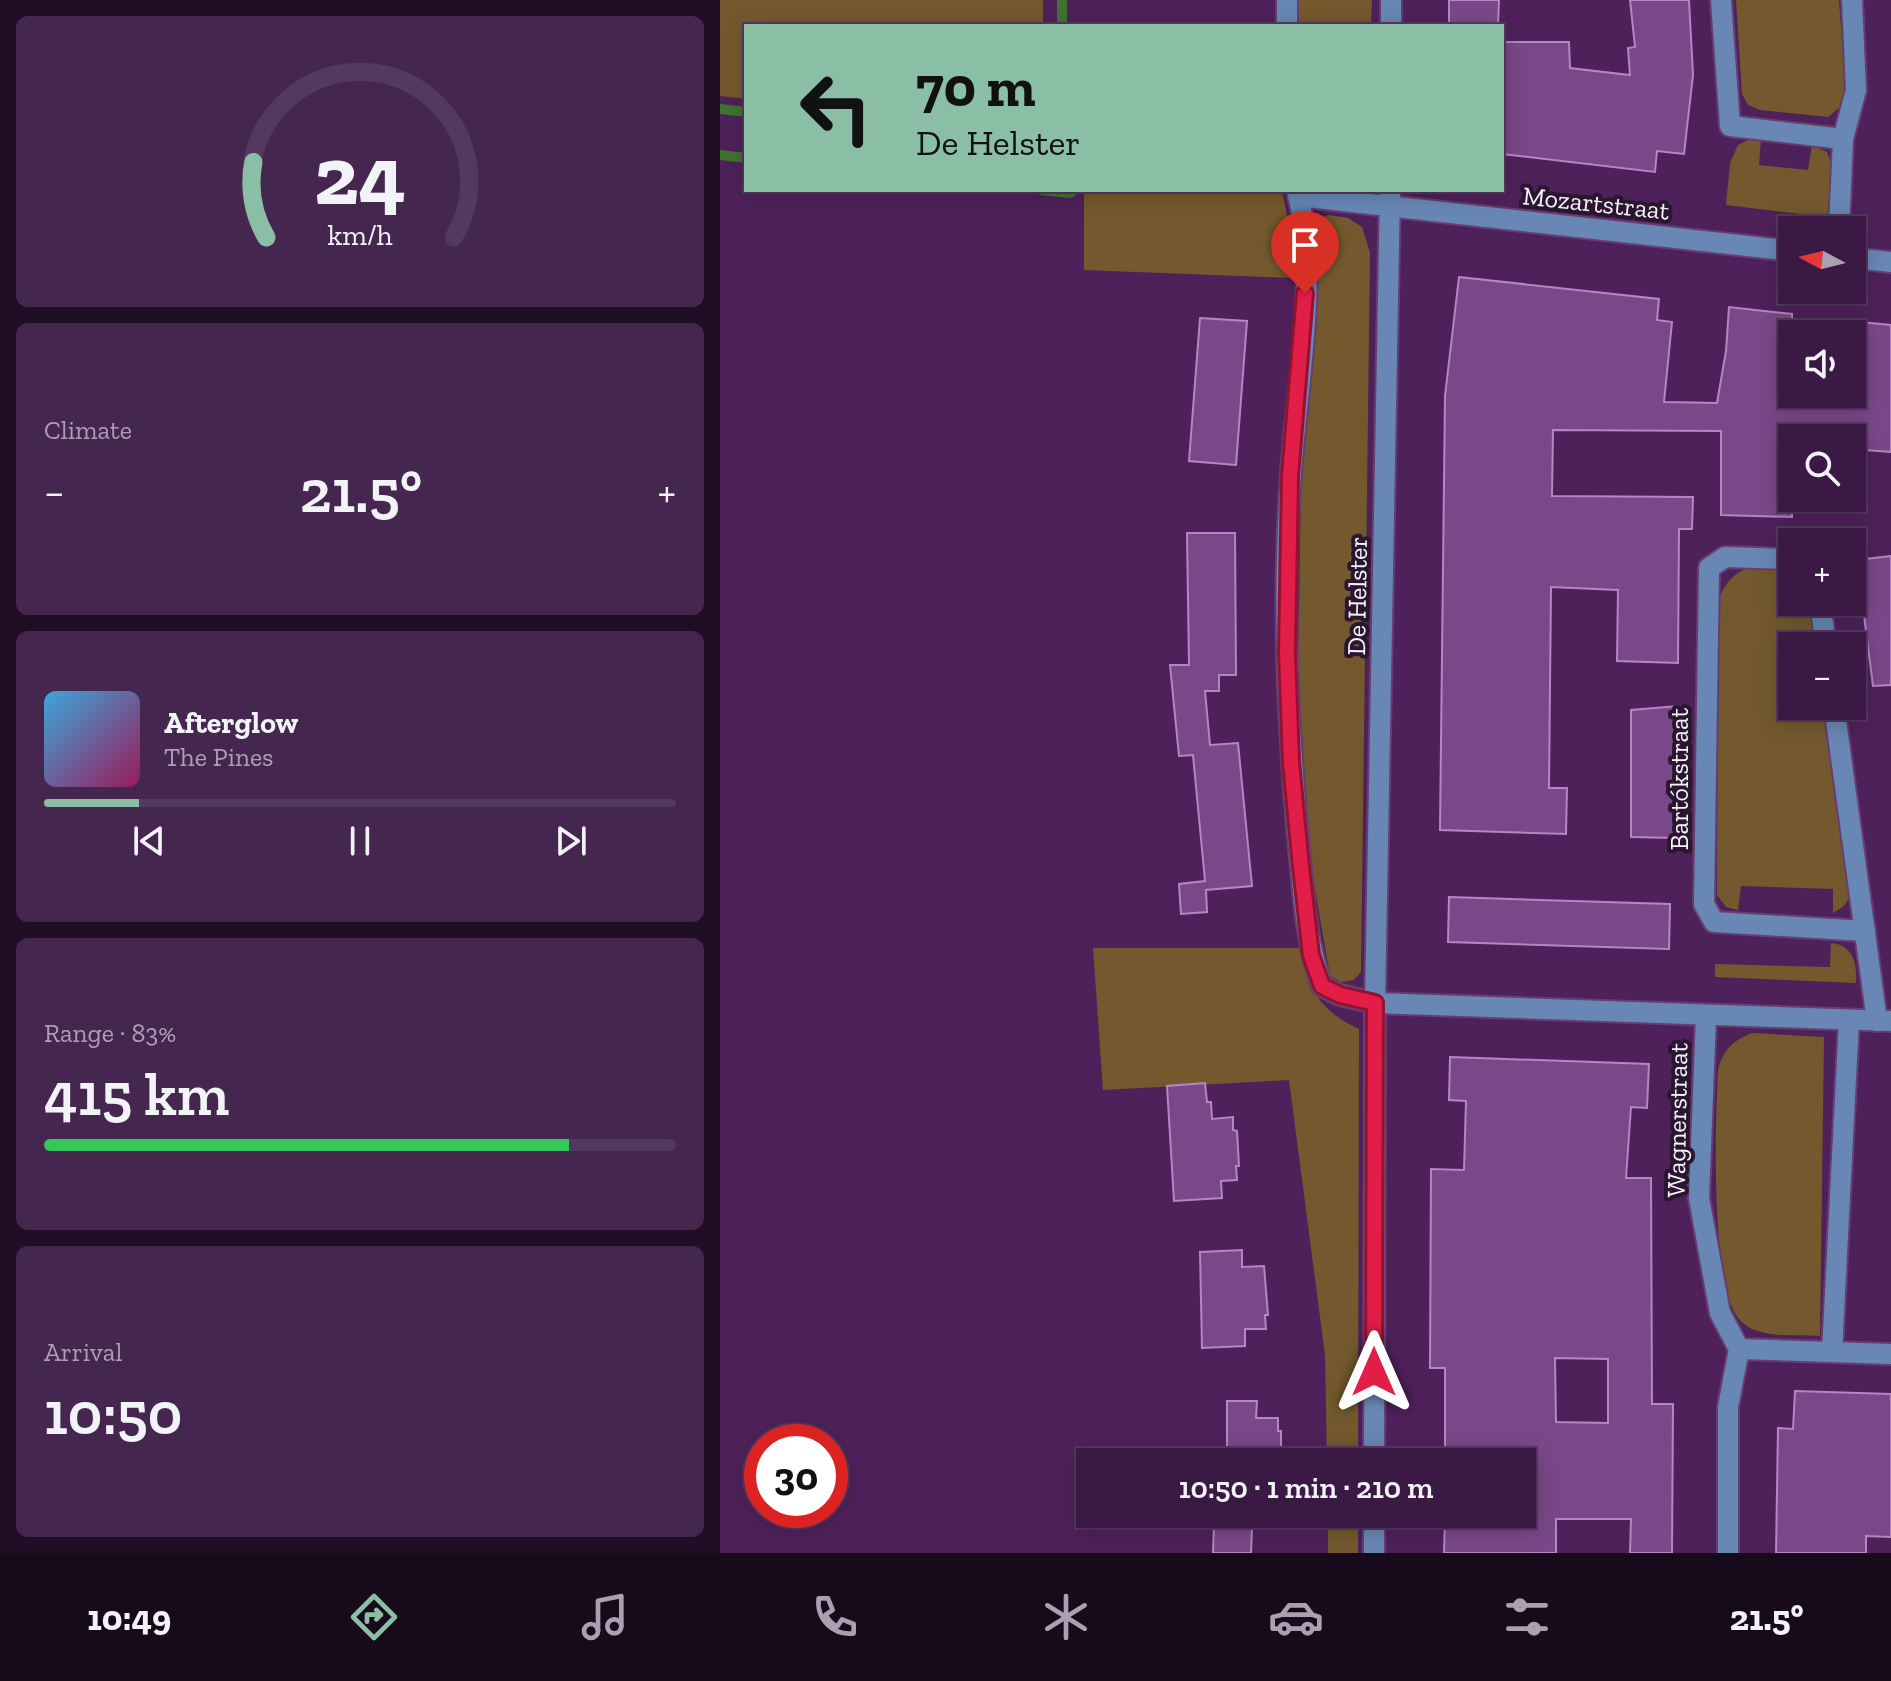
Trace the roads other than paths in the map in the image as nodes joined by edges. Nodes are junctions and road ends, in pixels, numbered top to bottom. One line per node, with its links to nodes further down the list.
1 (1287, 0): 5 (street)
2 (1391, 0): 6 (street)
3 (1721, 0): 7 (street)
4 (1852, 0): 7 (street)
5 (1287, 24)
6 (1391, 24)
7 (1843, 139): 10 (street)
8 (1297, 193): 9 (street, Mozartstraat); 17 (street)
9 (1390, 198): 11 (street, Mozartstraat); 17 (street, De Helster)
10 (1840, 216)
11 (1778, 249)
12 (1866, 259): 13 (street)
13 (1891, 262)
14 (1778, 559): 16 (street, Bartókstraat)
15 (1836, 720): 16 (street)
16 (1865, 931): 20 (street)
17 (1375, 1003): 18 (street); 24 (street, De Helster)
18 (1706, 1016): 19 (street); 21 (street, Wagnerstraat)
19 (1849, 1020): 20 (street); 22 (street)
20 (1884, 1021)
21 (1739, 1349): 22 (street); 27 (street)
22 (1832, 1352): 23 (street)
23 (1891, 1354)
24 (1374, 1448)
25 (1374, 1528): 26 (street)
26 (1374, 1553)
27 (1728, 1553)

